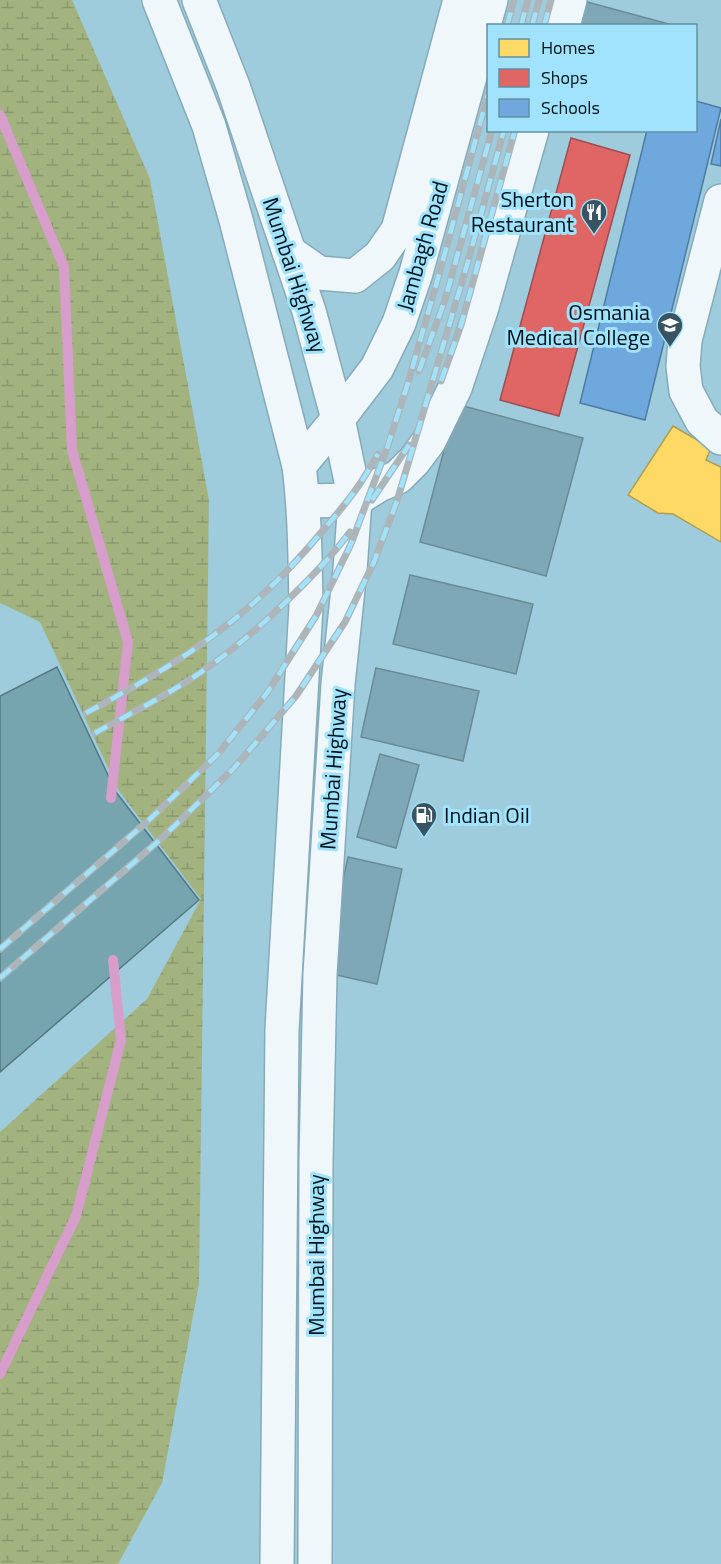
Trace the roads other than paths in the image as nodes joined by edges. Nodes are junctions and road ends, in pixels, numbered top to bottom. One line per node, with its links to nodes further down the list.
1 (159, 0): 12 (main road, Mumbai Highway)
2 (199, 0): 9 (main road, Mumbai Highway)
3 (460, 0): 9 (main road)
4 (491, 0): 10 (main road, Jambagh Road)
5 (570, 0): 6 (main road)
6 (563, 24)
7 (531, 132): 13 (main road)
8 (721, 201): 11 (main road)
9 (289, 252): 10 (main road, Mumbai Highway)
10 (338, 419): 12 (main road, Jambagh Road); 13 (main road, Mumbai Highway)
11 (721, 438)
12 (299, 466): 14 (main road, Mumbai Highway)
13 (356, 500): 14 (main road); 16 (main road, Mumbai Highway)
14 (304, 501): 15 (main road, Mumbai Highway)
15 (277, 1564)
16 (315, 1564)

